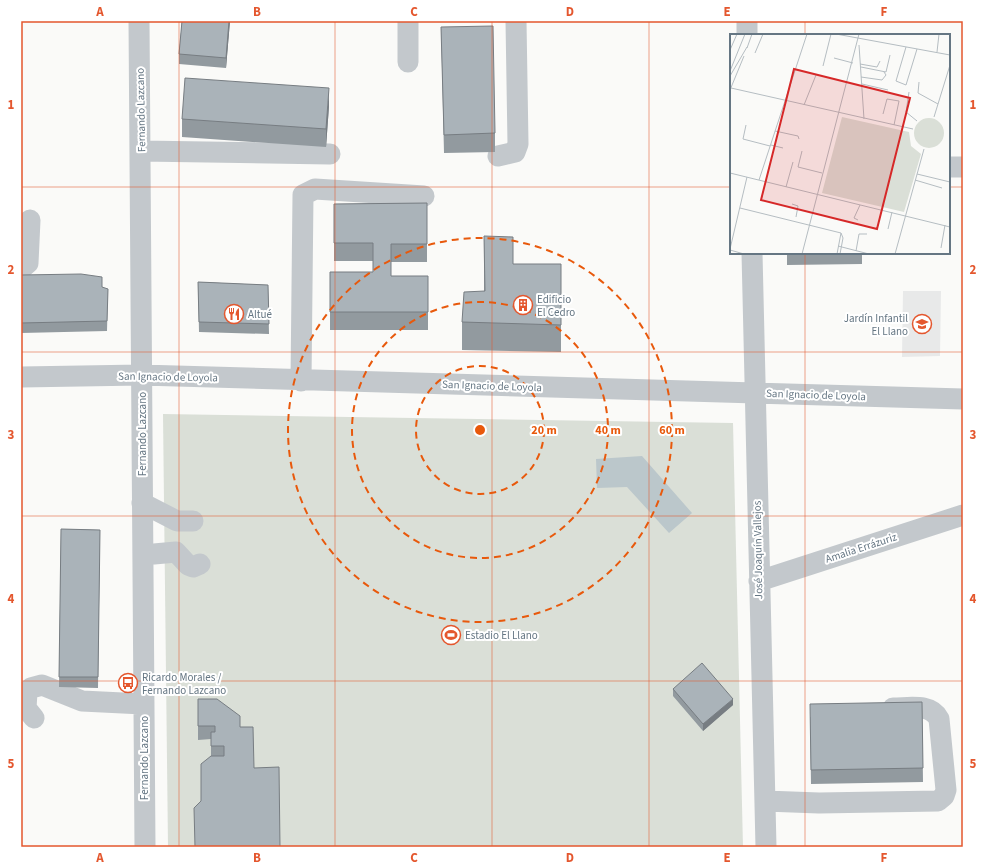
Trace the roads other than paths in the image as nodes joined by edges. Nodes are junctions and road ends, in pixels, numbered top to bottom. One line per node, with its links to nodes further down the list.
1 (139, 21): 7 (street, Fernando Lazcano)
2 (408, 21): 6 (street)
3 (516, 21): 9 (street)
4 (747, 21): 5 (street)
5 (747, 34)
6 (408, 62)
7 (141, 151): 8 (street); 16 (street, Fernando Lazcano)
8 (330, 154)
9 (498, 156)
10 (950, 167): 11 (street)
11 (963, 167)
12 (424, 196): 18 (street)
13 (30, 220): 15 (street)
14 (752, 254): 19 (street, José Joaquín Vallejos)
15 (21, 269)
16 (142, 375): 17 (street, San Ignacio de Loyola); 18 (street, San Ignacio de Loyola); 21 (street, Fernando Lazcano)
17 (21, 376)
18 (301, 381): 19 (street, San Ignacio de Loyola)
19 (755, 394): 20 (street, San Ignacio de Loyola); 26 (street, José Joaquín Vallejos)
20 (963, 399)
21 (142, 504): 23 (street); 24 (street, Fernando Lazcano)
22 (963, 515): 26 (street, Amalia Errázuriz)
23 (193, 521)
24 (143, 555): 25 (street); 27 (street, Fernando Lazcano)
25 (200, 564)
26 (759, 581): 30 (street, José Joaquín Vallejos)
27 (144, 704): 29 (street); 31 (street, Fernando Lazcano)
28 (874, 707): 30 (street)
29 (34, 718)
30 (765, 800): 32 (street, José Joaquín Vallejos)
31 (145, 847)
32 (766, 847)

